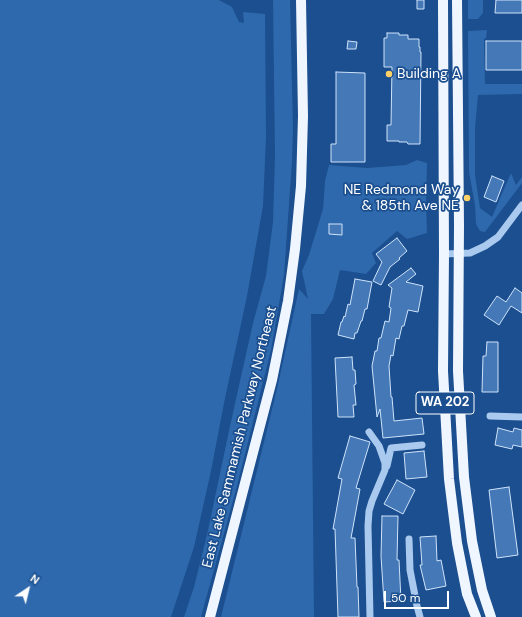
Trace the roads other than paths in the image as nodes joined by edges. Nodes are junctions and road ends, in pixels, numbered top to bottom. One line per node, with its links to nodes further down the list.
1 (301, 0): 13 (main road, East Lake Sammamish Parkway Northeast)
2 (443, 0): 5 (main road, WA 202)
3 (457, 0): 6 (main road, WA 202)
4 (522, 205): 6 (street)
5 (444, 254): 6 (street); 16 (main road, WA 202)
6 (459, 254): 17 (main road, WA 202)
7 (490, 416): 8 (street)
8 (522, 417)
9 (369, 432): 11 (street)
10 (422, 444): 11 (street)
11 (385, 470): 14 (street)
12 (410, 539): 15 (street)
13 (210, 617)
14 (370, 617)
15 (420, 617)
16 (476, 617)
17 (492, 617)

